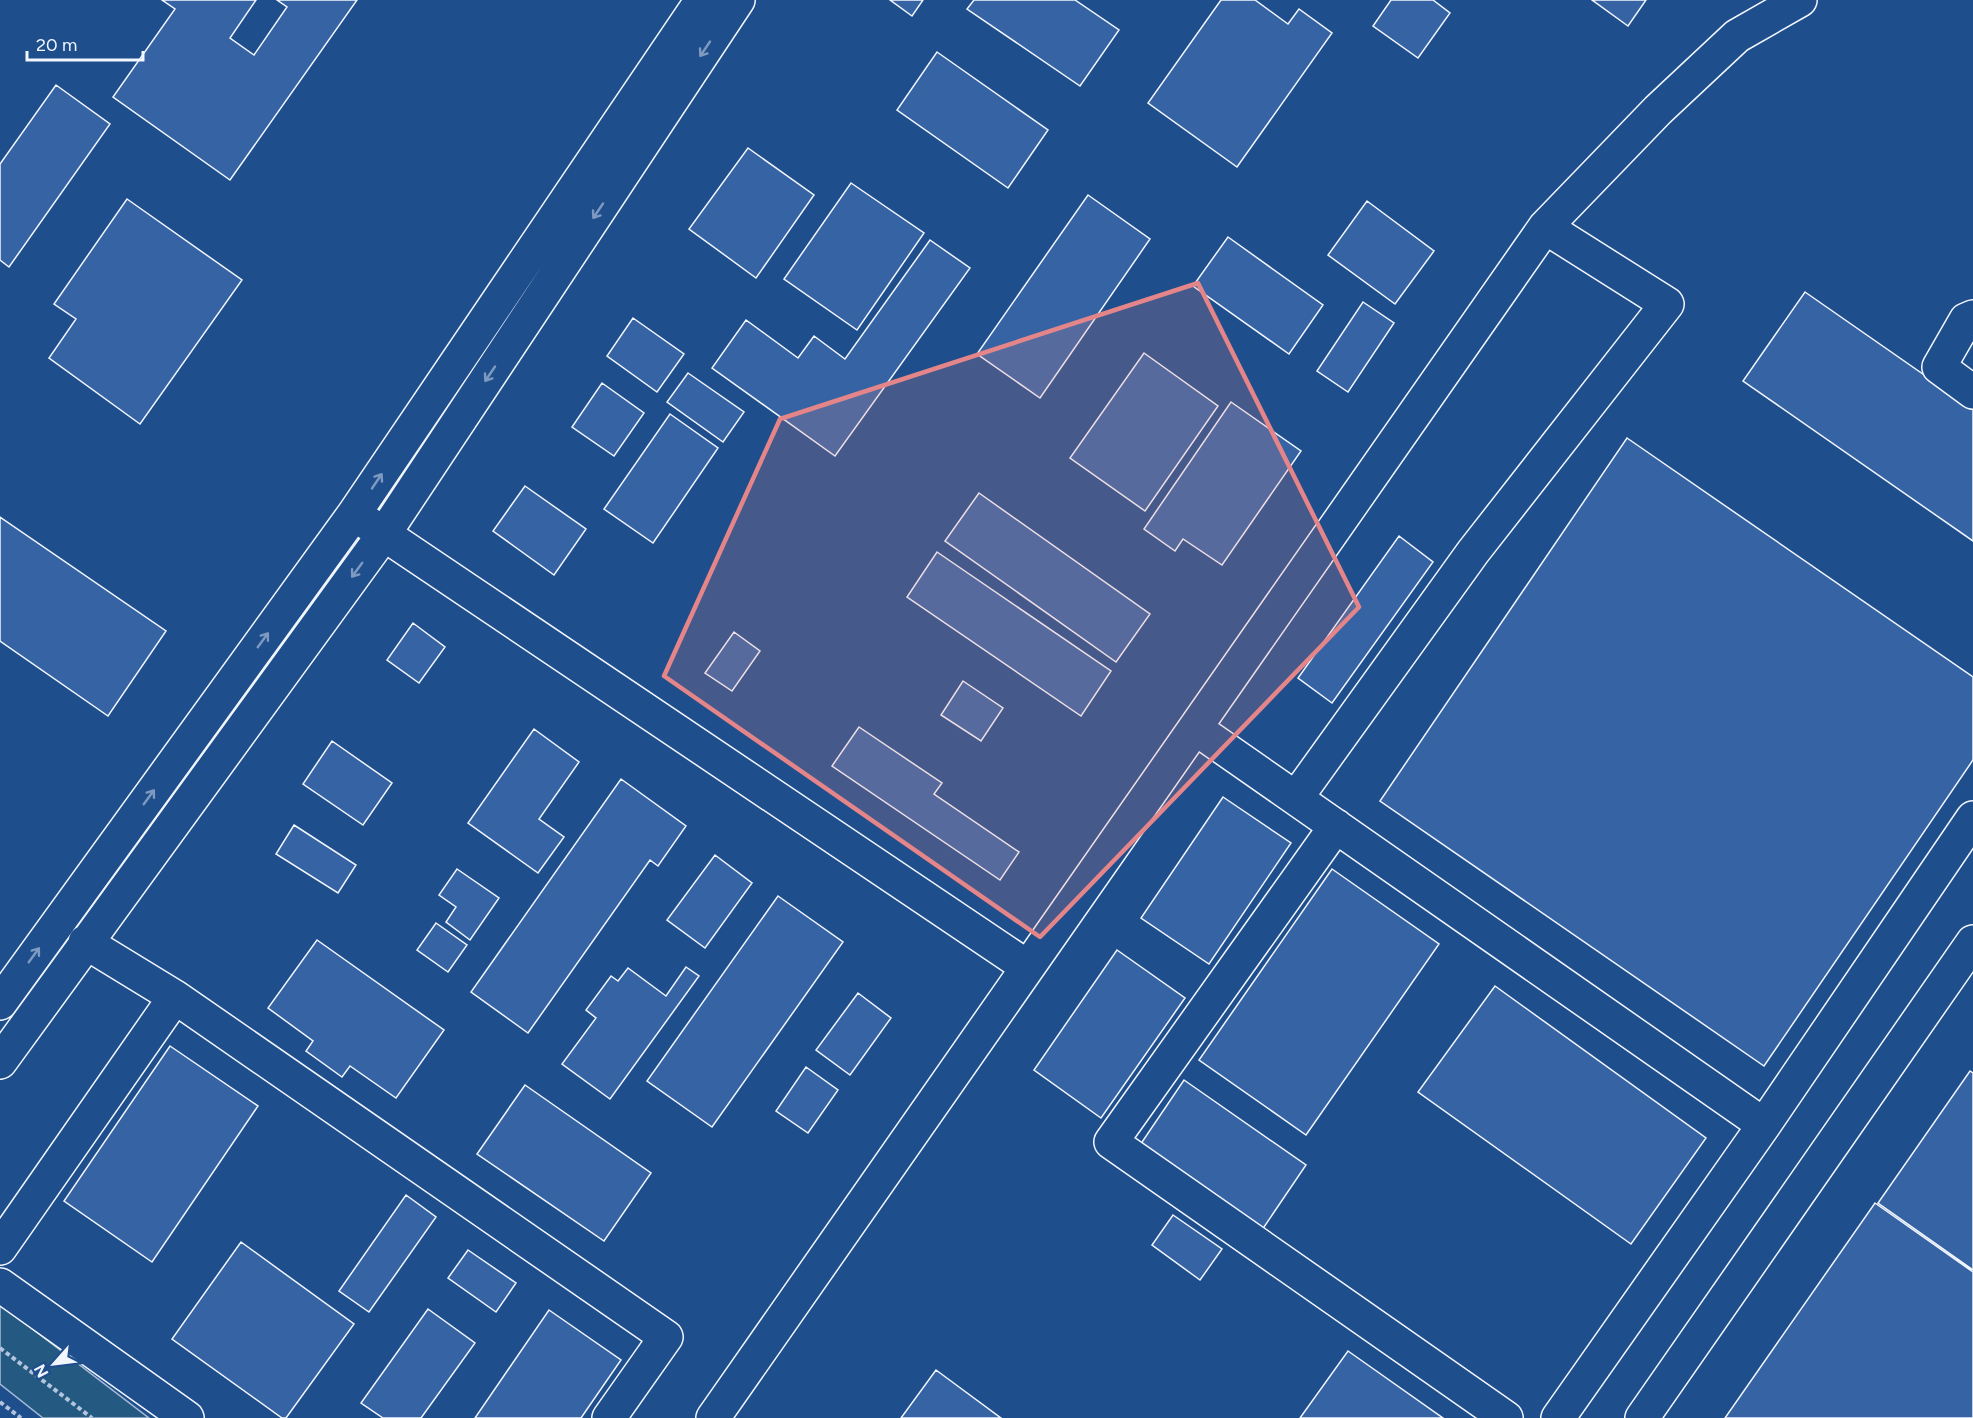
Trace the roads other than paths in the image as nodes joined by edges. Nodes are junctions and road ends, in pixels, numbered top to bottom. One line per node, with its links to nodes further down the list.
1 (702, 0): 7 (street, one-way to 1)
2 (738, 0): 8 (street, one-way to 8)
3 (1800, 0): 4 (street)
4 (1545, 227): 9 (street); 10 (street)
5 (1973, 316): 6 (street)
6 (1973, 392)
7 (354, 514): 8 (street); 17 (street, one-way to 7)
8 (384, 534): 13 (street, one-way to 13); 15 (street)
9 (1195, 728): 10 (street); 15 (street)
10 (1296, 798): 12 (street)
11 (1973, 818): 19 (street)
12 (1336, 826): 19 (street); 25 (street)
13 (85, 942): 16 (street); 18 (street)
14 (1973, 942): 27 (street)
15 (1026, 966): 24 (street)
16 (175, 997): 20 (street); 23 (street)
17 (0, 1003)
18 (0, 1062)
19 (1764, 1125): 26 (street)
20 (0, 1248)
21 (0, 1285): 22 (street)
22 (187, 1418)
23 (609, 1418)
24 (713, 1418)
25 (1506, 1418)
26 (1558, 1418)
27 (1642, 1418)

